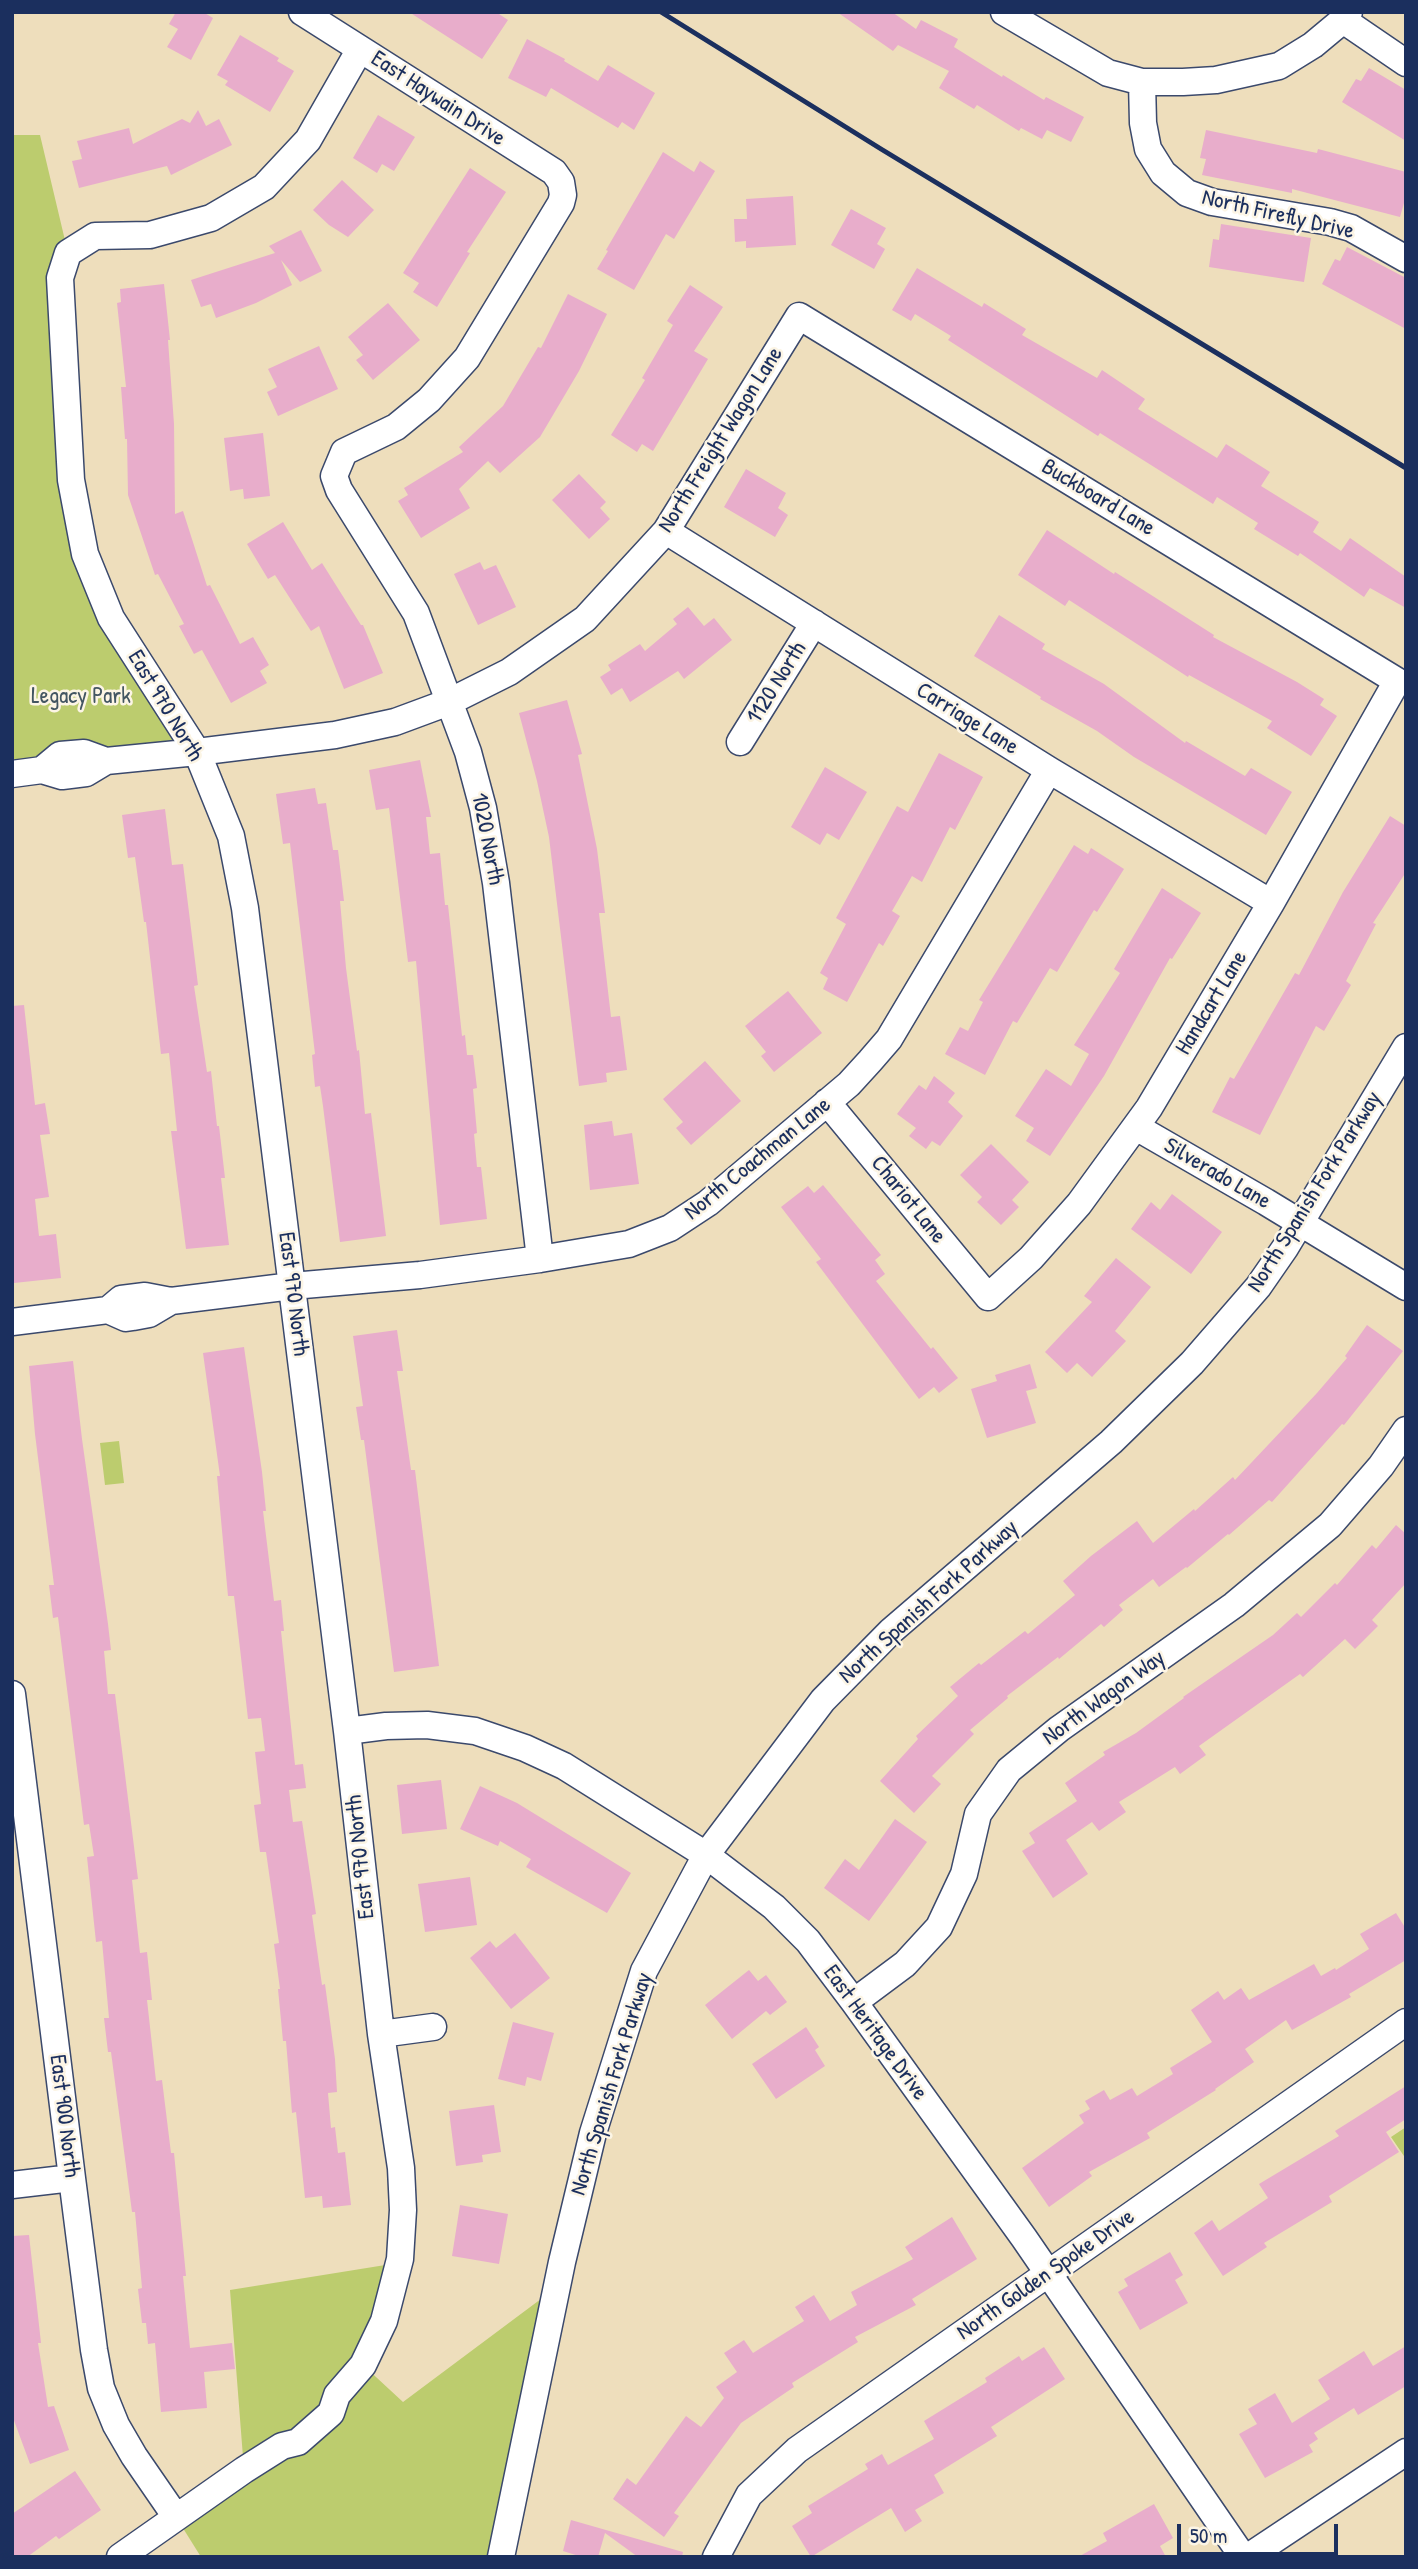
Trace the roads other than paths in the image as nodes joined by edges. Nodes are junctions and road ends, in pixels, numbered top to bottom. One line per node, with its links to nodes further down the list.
1 (302, 12): 4 (street, East Haywain Drive)
2 (1004, 12): 6 (street)
3 (1346, 16): 5 (street); 6 (street)
4 (360, 50): 9 (street, East Haywain Drive); 15 (street, East 970 North)
5 (1406, 63)
6 (1142, 82): 7 (street, North Firefly Drive)
7 (1406, 259)
8 (799, 316): 10 (street, North Freight Wagon Lane); 12 (street, Buckboard Lane)
9 (344, 452): 13 (street, 1020 North)
10 (666, 531): 11 (street, Carriage Lane); 13 (street, North Freight Wagon Lane)
11 (814, 623): 14 (street, 1120 North); 16 (street, Carriage Lane)
12 (1397, 681): 18 (street, Handcart Lane)
13 (449, 702): 15 (street, North Freight Wagon Lane); 23 (street, 1020 North)
14 (740, 743)
15 (197, 752): 17 (street, North Freight Wagon Lane); 24 (street, East 970 North)
16 (1049, 769): 18 (street, Carriage Lane); 20 (street, North Coachman Lane)
17 (12, 774)
18 (1270, 903): 21 (street, Handcart Lane)
19 (1406, 1047): 22 (street, North Spanish Fork Parkway)
20 (827, 1102): 23 (street, North Coachman Lane); 26 (street, Chariot Lane)
21 (1136, 1127): 22 (street, Silverado Lane); 26 (street, Handcart Lane)
22 (1300, 1223): 25 (street, Silverado Lane); 31 (street, North Spanish Fork Parkway)
23 (540, 1259): 24 (street, North Coachman Lane)
24 (292, 1286): 27 (street, North Coachman Lane); 30 (street, East 970 North)
25 (1406, 1287)
26 (988, 1297)
27 (12, 1322)
28 (1406, 1430): 32 (street, North Wagon Way)
29 (12, 1694): 36 (street, East 900 North)
30 (347, 1731): 31 (street, East Heritage Drive); 35 (street, East 970 North)
31 (706, 1855): 32 (street, East Heritage Drive); 42 (street, North Spanish Fork Parkway)
32 (855, 2001): 38 (street, East Heritage Drive)
33 (1406, 2022): 38 (street, North Golden Spoke Drive)
34 (433, 2027): 35 (street)
35 (381, 2034): 40 (street, East 970 North)
36 (72, 2178): 37 (street); 40 (street, East 900 North)
37 (12, 2186)
38 (1047, 2273): 43 (street, North Golden Spoke Drive); 44 (street, East Heritage Drive)
39 (1406, 2452): 44 (street)
40 (176, 2518): 41 (street)
41 (120, 2557)
42 (500, 2557)
43 (716, 2557)
44 (1246, 2557)

